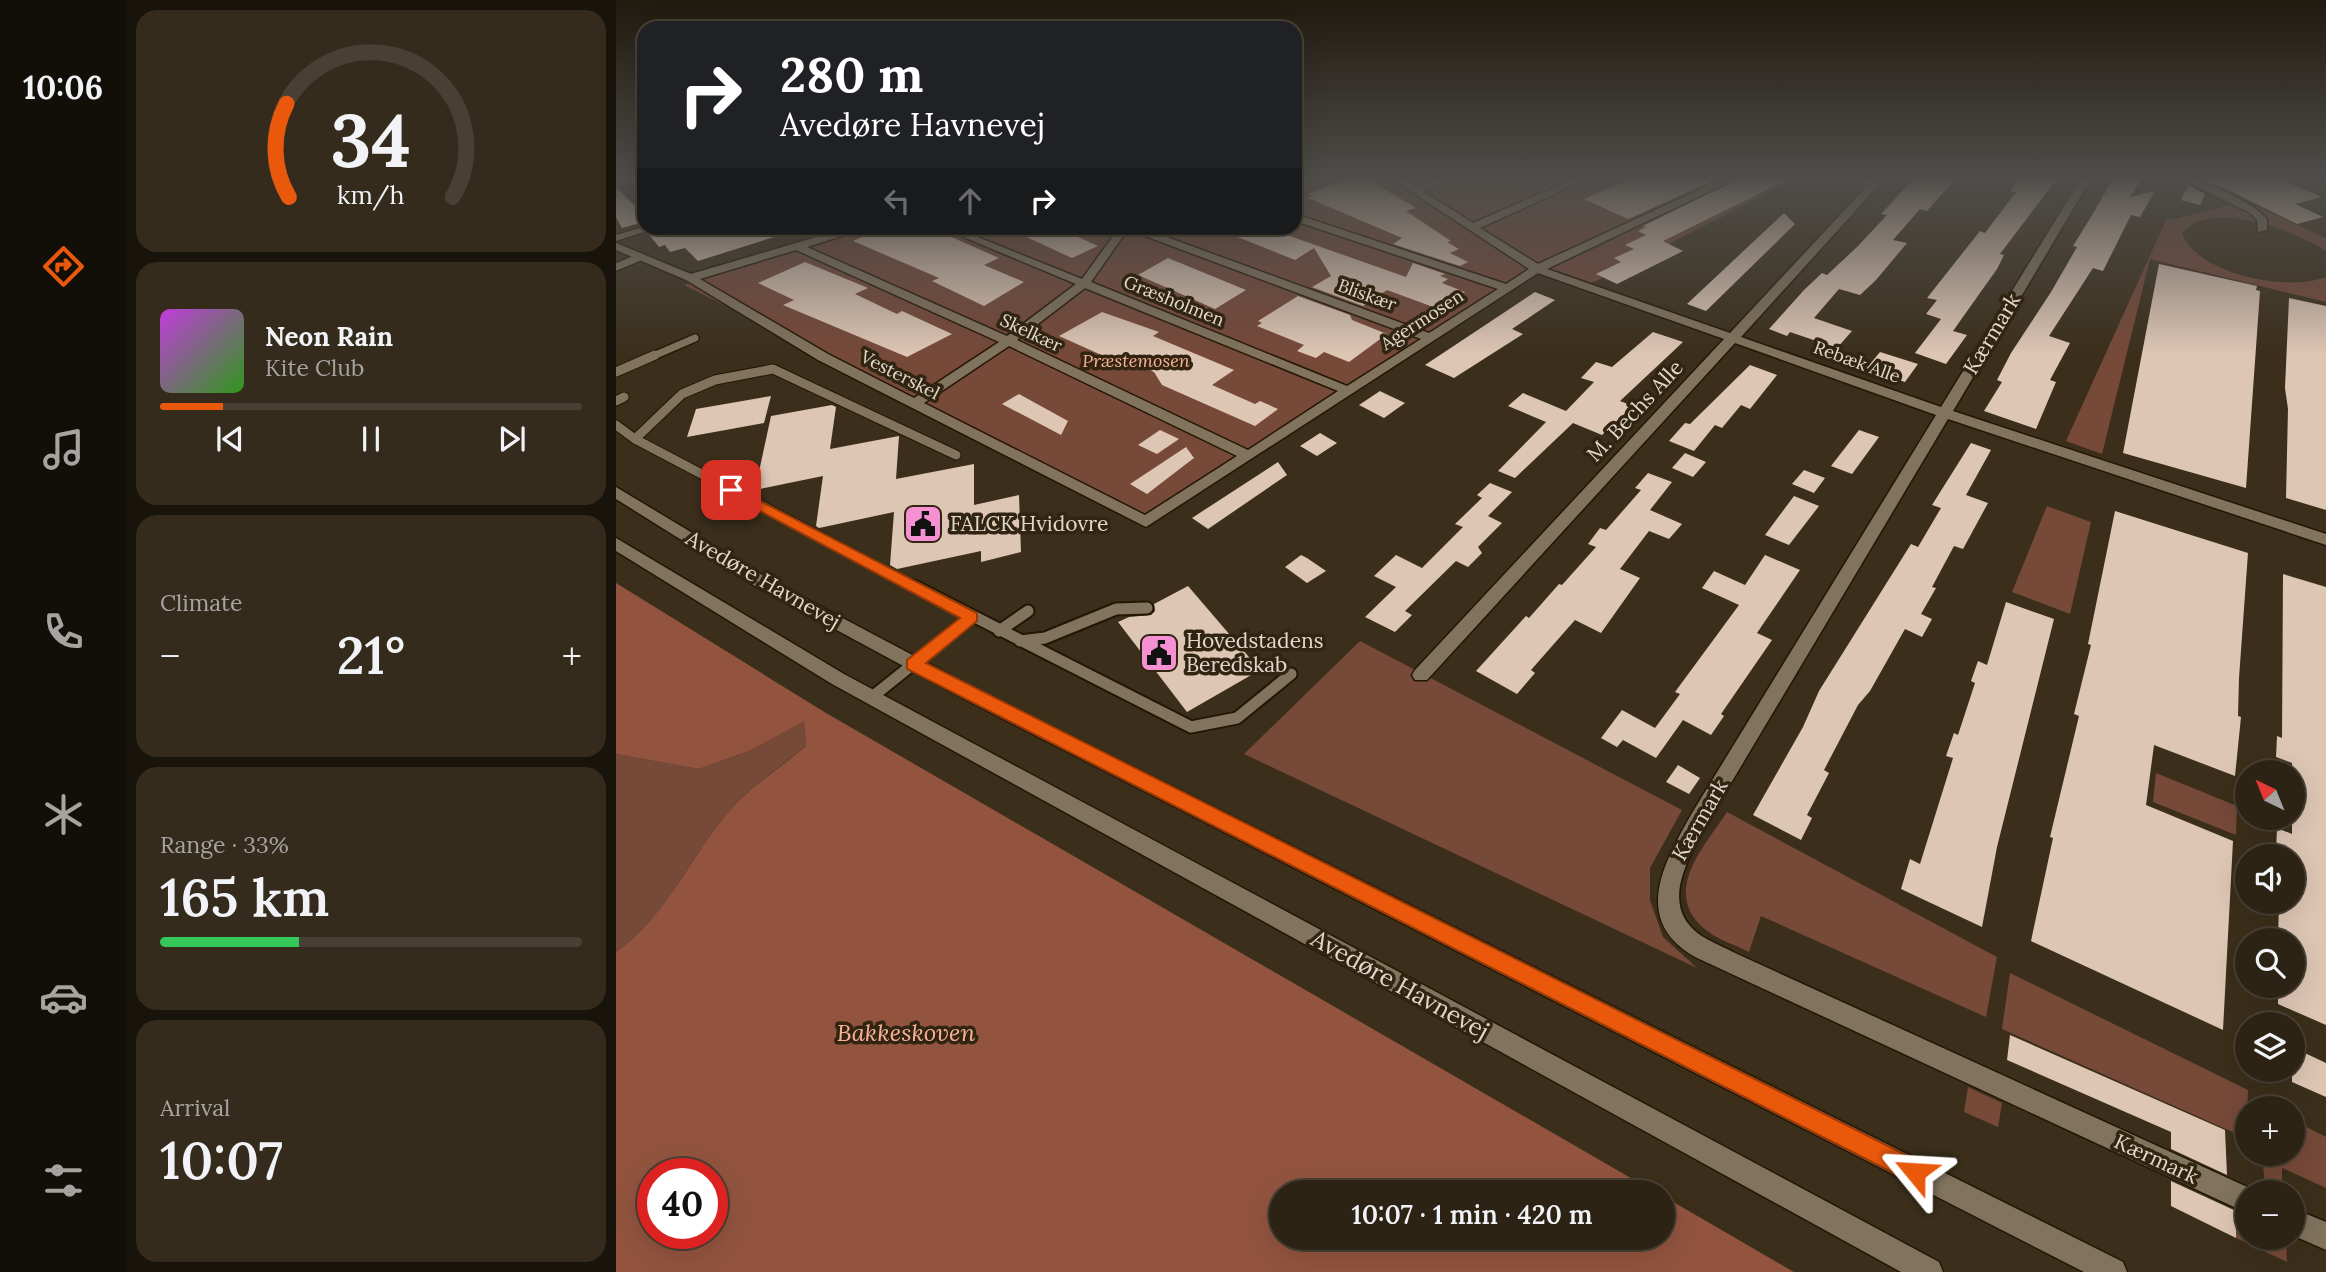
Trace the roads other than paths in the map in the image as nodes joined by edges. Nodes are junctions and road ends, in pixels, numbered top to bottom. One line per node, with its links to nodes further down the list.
1 (829, 236): 11 (street)
2 (968, 236): 16 (street, Græsholmen)
3 (1118, 236): 16 (street)
4 (1156, 236): 20 (street, Bliskær)
5 (1353, 236): 17 (street)
6 (1486, 236): 14 (street, Rebæk Alle)
7 (1607, 236): 14 (street, Agermosen)
8 (1825, 236): 18 (street, M. Bechs Alle)
9 (2051, 236): 25 (street, Kærmark)
10 (616, 246): 12 (street, Vesterskel)
11 (796, 246): 15 (street); 21 (street, Skelkær)
12 (640, 257): 13 (lane); 15 (street, Vesterskel)
13 (616, 267)
14 (1537, 269): 17 (street, Agermosen); 18 (street, Rebæk Alle)
15 (690, 278): 24 (street, Vesterskel)
16 (1085, 283): 21 (street); 23 (street, Græsholmen)
17 (1507, 288): 20 (street, Agermosen)
18 (1730, 337): 25 (street, Rebæk Alle); 41 (street, M. Bechs Alle)
19 (695, 338): 22 (lane)
20 (1431, 338): 23 (street, Agermosen)
21 (1008, 341): 24 (street); 29 (street, Skelkær)
22 (616, 372)
23 (1349, 391): 29 (street, Agermosen)
24 (914, 404): 31 (street, Vesterskel)
25 (1944, 414): 32 (street, Rebæk Alle); 43 (street, Kærmark)
26 (616, 425): 27 (lane)
27 (635, 439): 28 (lane); 36 (lane)
28 (956, 455)
29 (1249, 456): 31 (street, Agermosen)
30 (616, 492): 39 (street, Avedøre Havnevej)
31 (1146, 522)
32 (2326, 540)
33 (616, 544): 42 (street, Avedøre Havnevej)
34 (1147, 607): 38 (lane)
35 (1028, 611): 37 (lane)
36 (972, 617): 37 (lane); 39 (lane)
37 (999, 631): 38 (lane)
38 (1020, 641): 40 (lane)
39 (913, 664): 42 (lane); 47 (street, Avedøre Havnevej)
40 (1290, 674)
41 (1421, 675)
42 (872, 697): 46 (street, Avedøre Havnevej)
43 (2235, 1194)
44 (2305, 1227): 45 (street)
45 (2326, 1236)
46 (1929, 1272)
47 (2113, 1272)

